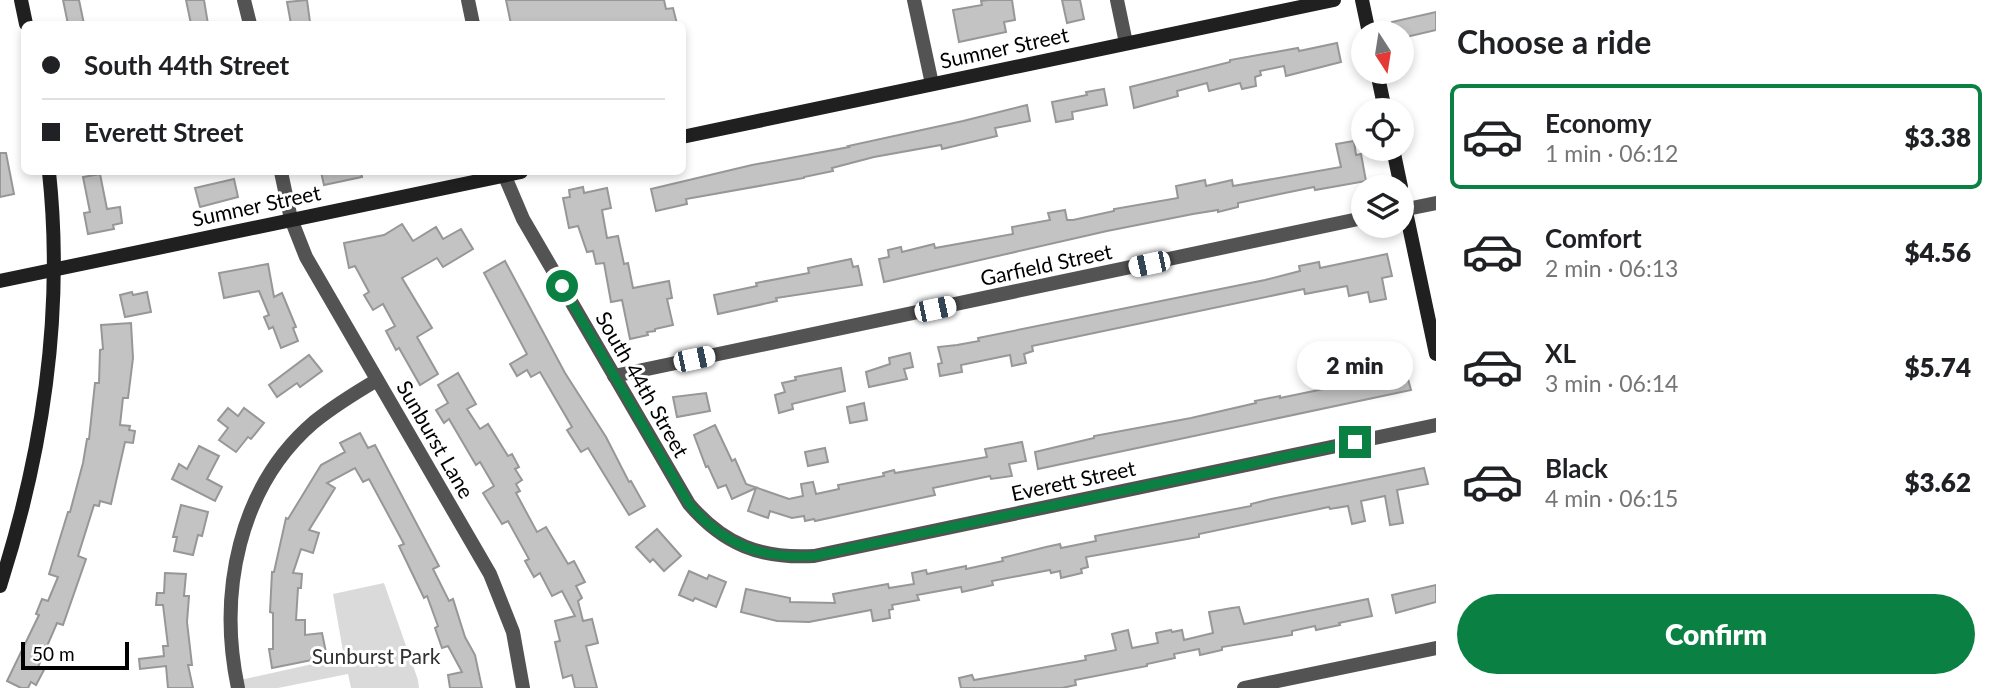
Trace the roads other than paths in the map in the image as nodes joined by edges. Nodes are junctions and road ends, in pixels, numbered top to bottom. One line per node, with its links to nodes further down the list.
1 (21, 0): 8 (street)
2 (244, 0): 9 (street)
3 (468, 0): 10 (street)
4 (914, 0): 13 (street)
5 (1117, 0): 12 (street)
6 (1334, 0): 12 (street, Sumner Street)
7 (1362, 0): 11 (street)
8 (25, 21)
9 (249, 21)
10 (472, 21)
11 (1366, 21)
12 (1126, 43): 13 (street, Sumner Street)
13 (932, 84): 14 (street, Sumner Street)
14 (686, 136)
15 (49, 175): 24 (street)
16 (282, 175): 21 (street, Sunburst Lane)
17 (495, 175): 21 (street, Sumner Street)
18 (505, 175): 27 (street, South 44th Street)
19 (1436, 203): 20 (street)
20 (1414, 208)
21 (291, 219): 24 (street, Sumner Street); 28 (street, Sunburst Lane)
22 (1351, 221): 27 (street, Garfield Street)
23 (1410, 238): 26 (street)
24 (53, 270): 25 (street, Sumner Street); 31 (street)
25 (0, 282)
26 (1436, 354)
27 (614, 376): 30 (street, South 44th Street)
28 (377, 380): 33 (street); 34 (street, Sunburst Lane)
29 (1436, 425): 30 (street, Everett Street)
30 (720, 534)
31 (0, 586)
32 (1436, 648): 35 (street)
33 (238, 688)
34 (523, 688)
35 (1244, 688)

